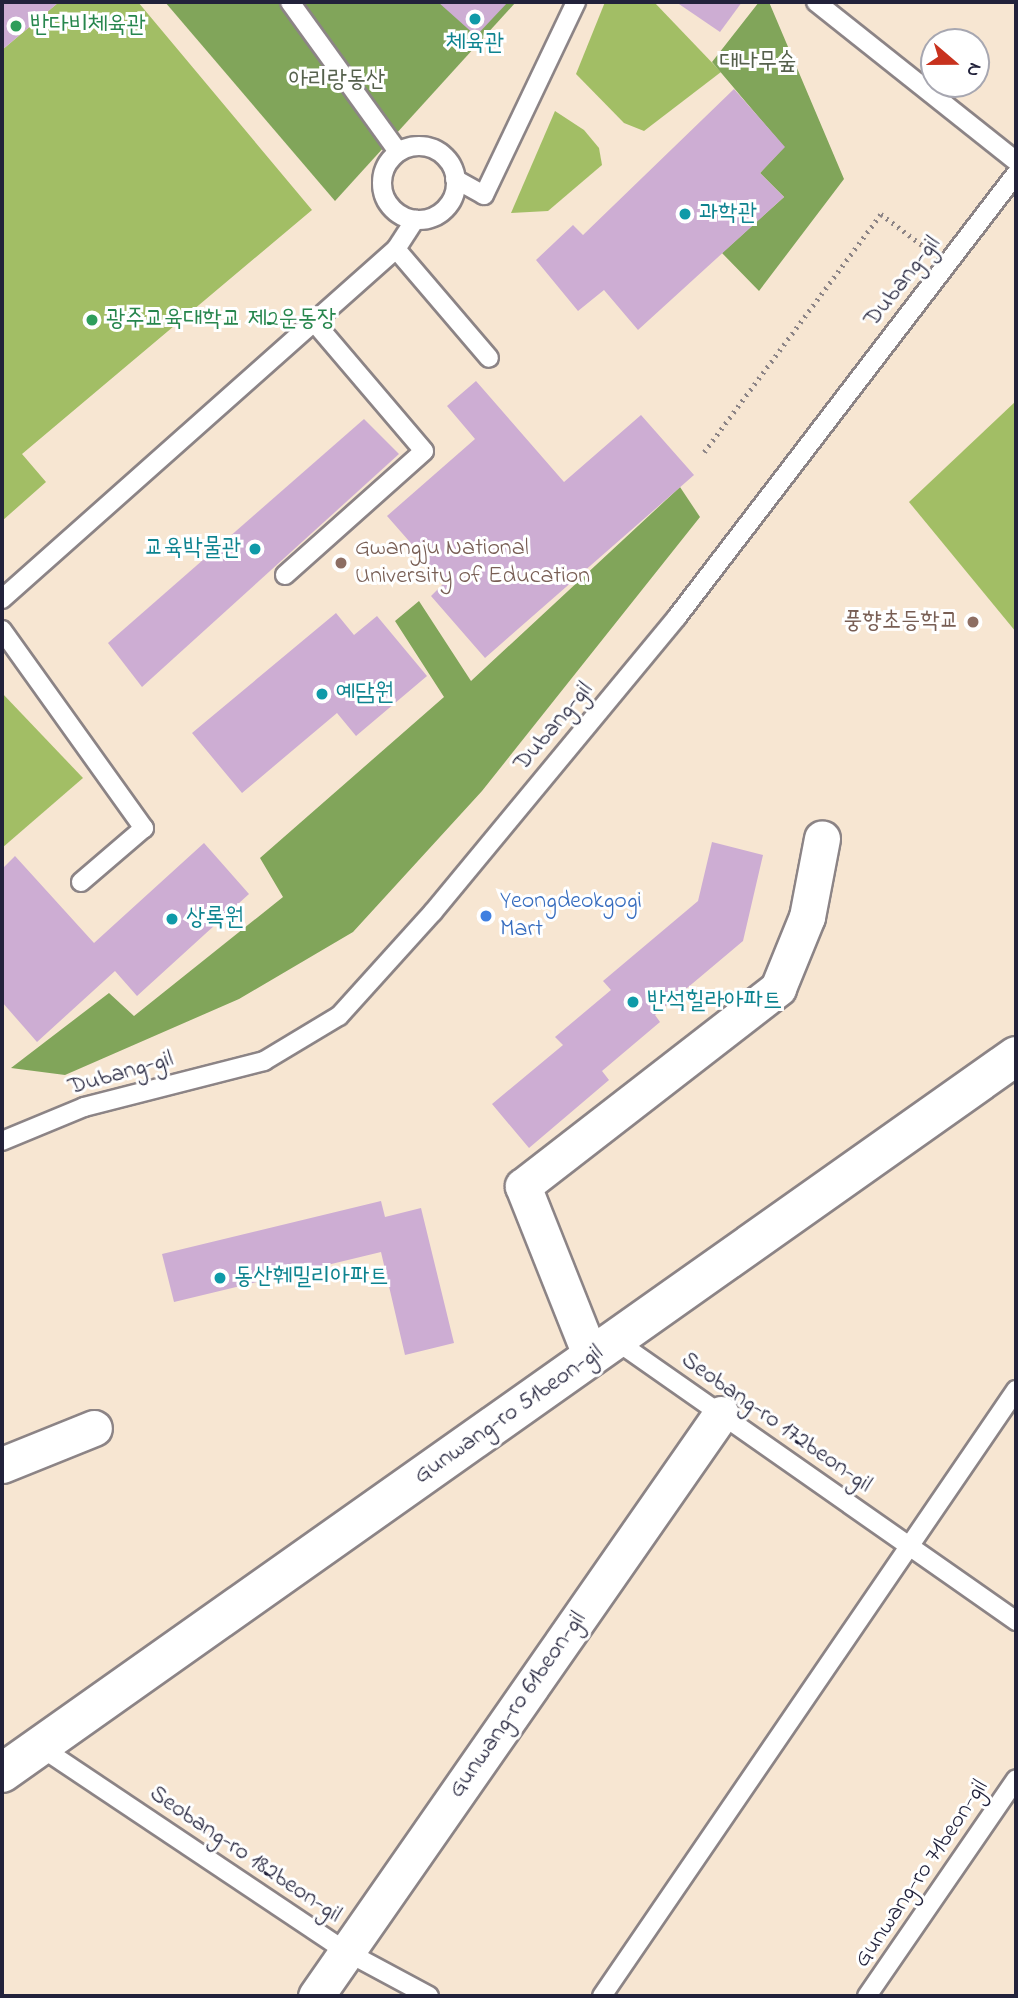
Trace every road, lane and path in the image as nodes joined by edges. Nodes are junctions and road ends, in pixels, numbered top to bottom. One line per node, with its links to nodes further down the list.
1 (290, 2): 4 (lane)
2 (576, 2): 7 (lane)
3 (816, 2): 5 (lane)
4 (398, 152): 7 (lane); 8 (lane)
5 (1016, 161)
6 (1016, 174): 10 (lane, Dubang-gil)
7 (455, 179): 8 (lane)
8 (415, 220): 9 (lane)
9 (396, 249): 11 (lane); 12 (lane)
10 (947, 265): 13 (path); 20 (lane, Dubang-gil)
11 (315, 323): 14 (lane); 15 (lane)
12 (489, 358)
13 (704, 452)
14 (285, 575)
15 (2, 599)
16 (2, 630): 18 (lane)
17 (822, 838): 21 (street)
18 (81, 882)
19 (1016, 1056): 21 (street, Gunwang-ro 51beon-gil)
20 (2, 1141)
21 (603, 1348): 23 (lane, Seobang-ro 172beon-gil); 28 (street, Gunwang-ro 51beon-gil)
22 (1016, 1390): 26 (lane)
23 (721, 1414): 26 (lane, Seobang-ro 172beon-gil); 31 (street, Gunwang-ro 61beon-gil)
24 (94, 1428): 25 (street)
25 (2, 1465)
26 (908, 1545): 27 (lane, Seobang-ro 172beon-gil); 34 (lane)
27 (1016, 1621)
28 (39, 1746): 29 (street, Gunwang-ro 51beon-gil); 31 (lane, Seobang-ro 182beon-gil)
29 (2, 1773)
30 (1016, 1779): 35 (lane, Gunwang-ro 71beon-gil)
31 (347, 1952): 32 (street, Gunwang-ro 61beon-gil); 33 (lane, Seobang-ro 182beon-gil)
32 (316, 1996)
33 (429, 1996)
34 (602, 1996)
35 (867, 1996)

